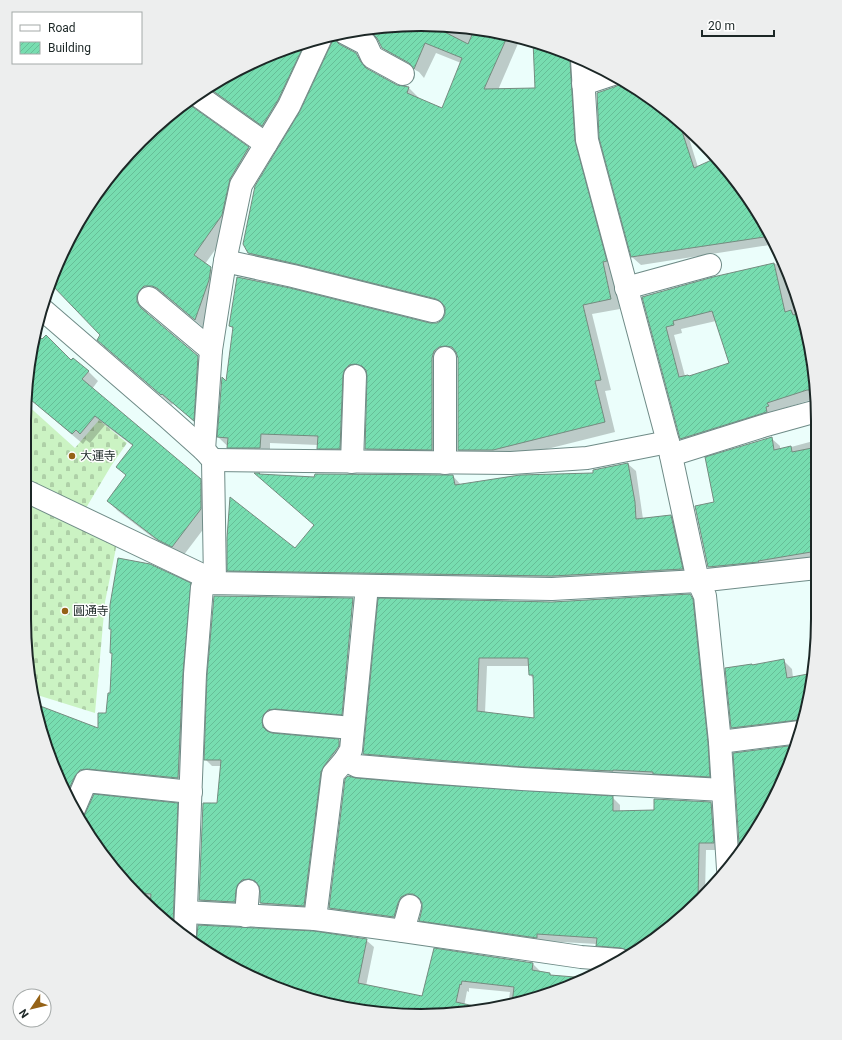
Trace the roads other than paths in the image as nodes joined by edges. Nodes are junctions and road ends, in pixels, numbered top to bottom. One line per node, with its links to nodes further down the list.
1 (352, 37): 4 (street)
2 (317, 45): 8 (street)
3 (582, 66): 6 (street)
4 (403, 74)
5 (604, 77): 6 (street)
6 (583, 84): 11 (street)
7 (202, 99): 8 (street)
8 (266, 144): 9 (street)
9 (225, 261): 13 (street); 15 (street)
10 (710, 265): 11 (street)
11 (626, 288): 19 (street)
12 (149, 298): 15 (street)
13 (433, 311)
14 (46, 313): 20 (street)
15 (211, 350): 20 (street)
16 (445, 358): 22 (street)
17 (356, 376): 21 (street)
18 (811, 413): 19 (street)
19 (670, 448): 22 (street); 25 (street)
20 (208, 455): 21 (street); 26 (street)
21 (352, 462): 22 (street)
22 (445, 463)
23 (31, 493): 26 (street)
24 (811, 569): 25 (street)
25 (698, 581): 27 (street); 31 (street)
26 (211, 583): 27 (street); 34 (street)
27 (367, 586): 29 (street)
28 (274, 721): 29 (street)
29 (352, 728): 32 (street)
30 (794, 733): 31 (street)
31 (720, 742): 33 (street)
32 (345, 760): 33 (street); 41 (street)
33 (723, 790): 36 (street)
34 (191, 792): 35 (street); 39 (street)
35 (77, 802)
36 (727, 859)
37 (248, 891): 40 (street)
38 (410, 906): 43 (street)
39 (186, 912): 40 (street); 42 (street)
40 (246, 916): 41 (street)
41 (316, 919): 43 (street)
42 (186, 930)
43 (403, 931): 44 (street)
44 (612, 959)

